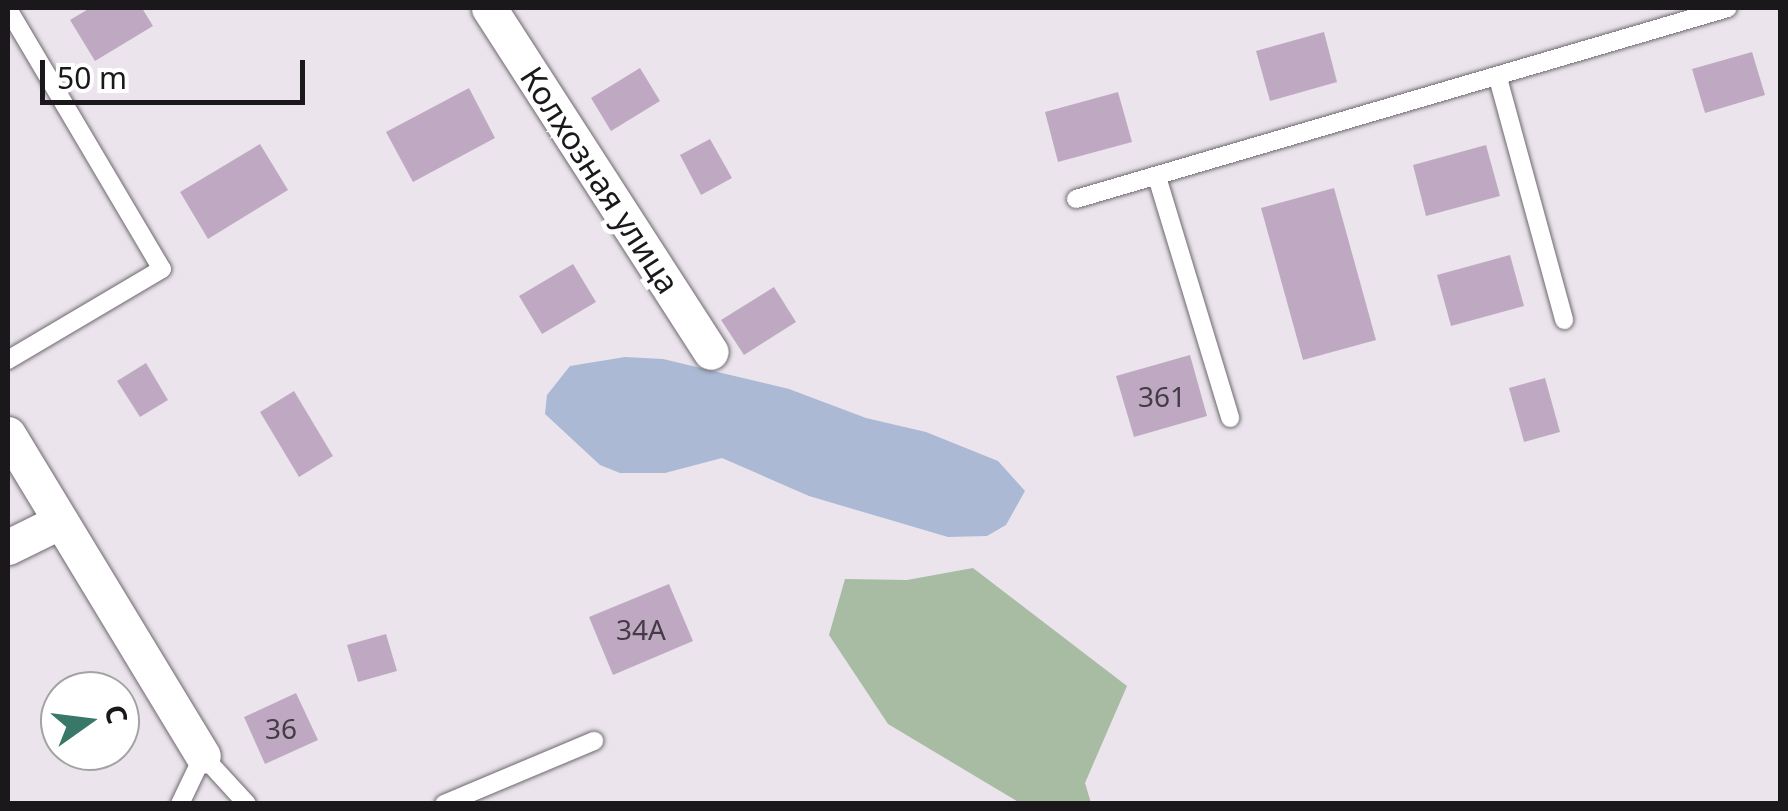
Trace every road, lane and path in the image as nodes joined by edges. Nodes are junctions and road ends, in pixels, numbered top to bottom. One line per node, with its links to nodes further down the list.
1 (489, 8): 8 (street, Колхозная улица)
2 (1728, 8): 4 (lane)
3 (8, 9): 9 (lane)
4 (1498, 78): 5 (lane); 7 (lane)
5 (1158, 177): 6 (lane); 10 (lane)
6 (1076, 199)
7 (1564, 320)
8 (711, 352)
9 (8, 360)
10 (1230, 418)
11 (8, 434): 12 (street)
12 (57, 522): 13 (street); 15 (street)
13 (8, 547)
14 (594, 742): 18 (lane)
15 (203, 756): 16 (lane); 17 (lane)
16 (180, 804)
17 (248, 804)
18 (444, 804)

